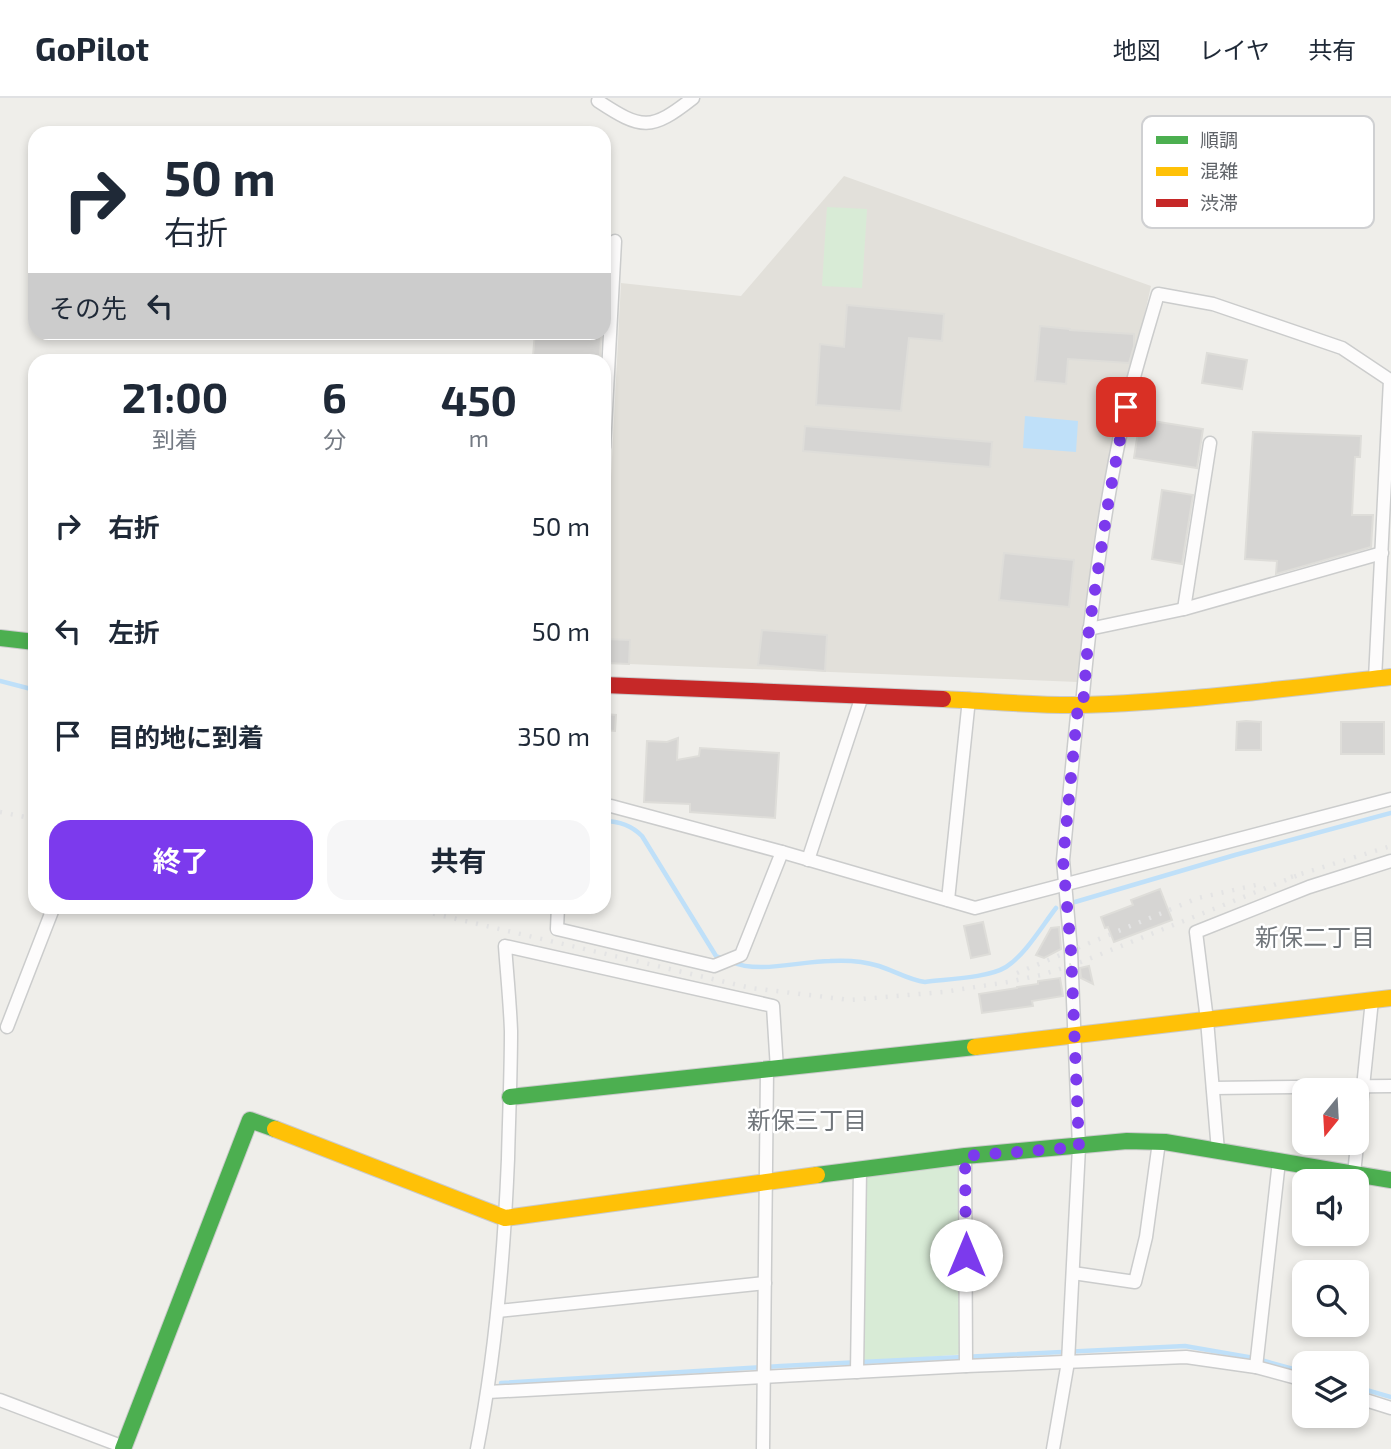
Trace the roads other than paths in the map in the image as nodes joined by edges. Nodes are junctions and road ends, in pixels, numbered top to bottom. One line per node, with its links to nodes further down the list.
1 (693, 98): 2 (street)
2 (598, 102)
3 (615, 241): 4 (street)
4 (611, 316)
5 (1210, 443): 7 (street)
6 (1382, 552): 7 (street); 8 (street); 11 (street)
7 (1184, 609): 8 (street)
8 (1089, 629): 15 (street)
9 (0, 638): 10 (street)
10 (28, 641)
11 (1383, 678): 15 (street)
12 (611, 685): 13 (street)
13 (862, 696): 14 (street); 19 (street)
14 (969, 699): 15 (street); 22 (street)
15 (1080, 705): 21 (street)
16 (1391, 799): 21 (street)
17 (611, 806): 18 (street)
18 (782, 852): 19 (street); 24 (street)
19 (808, 860): 22 (street)
20 (1391, 861): 27 (street)
21 (1065, 884): 22 (street); 29 (street)
22 (948, 900)
23 (51, 914): 28 (street)
24 (558, 914)
25 (1391, 998): 26 (street)
26 (1372, 1000): 27 (street); 31 (street)
27 (1207, 1020): 29 (street); 35 (street)
28 (7, 1027)
29 (1074, 1036): 30 (street); 38 (street)
30 (772, 1070): 36 (street); 36 (street); 46 (street)
31 (1364, 1078)
32 (1369, 1086): 33 (street)
33 (1391, 1086)
34 (1292, 1087): 35 (street)
35 (1213, 1088): 39 (street)
36 (510, 1097): 47 (street)
37 (1159, 1142): 38 (street); 39 (street); 48 (street)
38 (1079, 1147): 40 (street); 48 (street)
39 (1218, 1151): 41 (street)
40 (965, 1156): 43 (street); 52 (street)
41 (1279, 1161): 42 (street); 53 (street)
42 (1325, 1169)
43 (860, 1170): 46 (street); 54 (street)
44 (1369, 1176): 45 (street)
45 (1391, 1180)
46 (766, 1182): 47 (street); 49 (street)
47 (505, 1219): 50 (street); 61 (street)
48 (1073, 1273): 51 (street)
49 (765, 1283): 50 (street); 56 (street)
50 (498, 1311): 57 (street)
51 (1068, 1362): 52 (street); 53 (street); 64 (street)
52 (966, 1366): 54 (street)
53 (1256, 1367): 55 (street)
54 (857, 1372): 56 (street)
55 (1292, 1377)
56 (763, 1378): 57 (street); 63 (street)
57 (488, 1392): 62 (street)
58 (0, 1400): 61 (street)
59 (1369, 1401): 60 (street)
60 (1391, 1408)
61 (125, 1448)
62 (477, 1449)
63 (763, 1449)
64 (1053, 1449)

